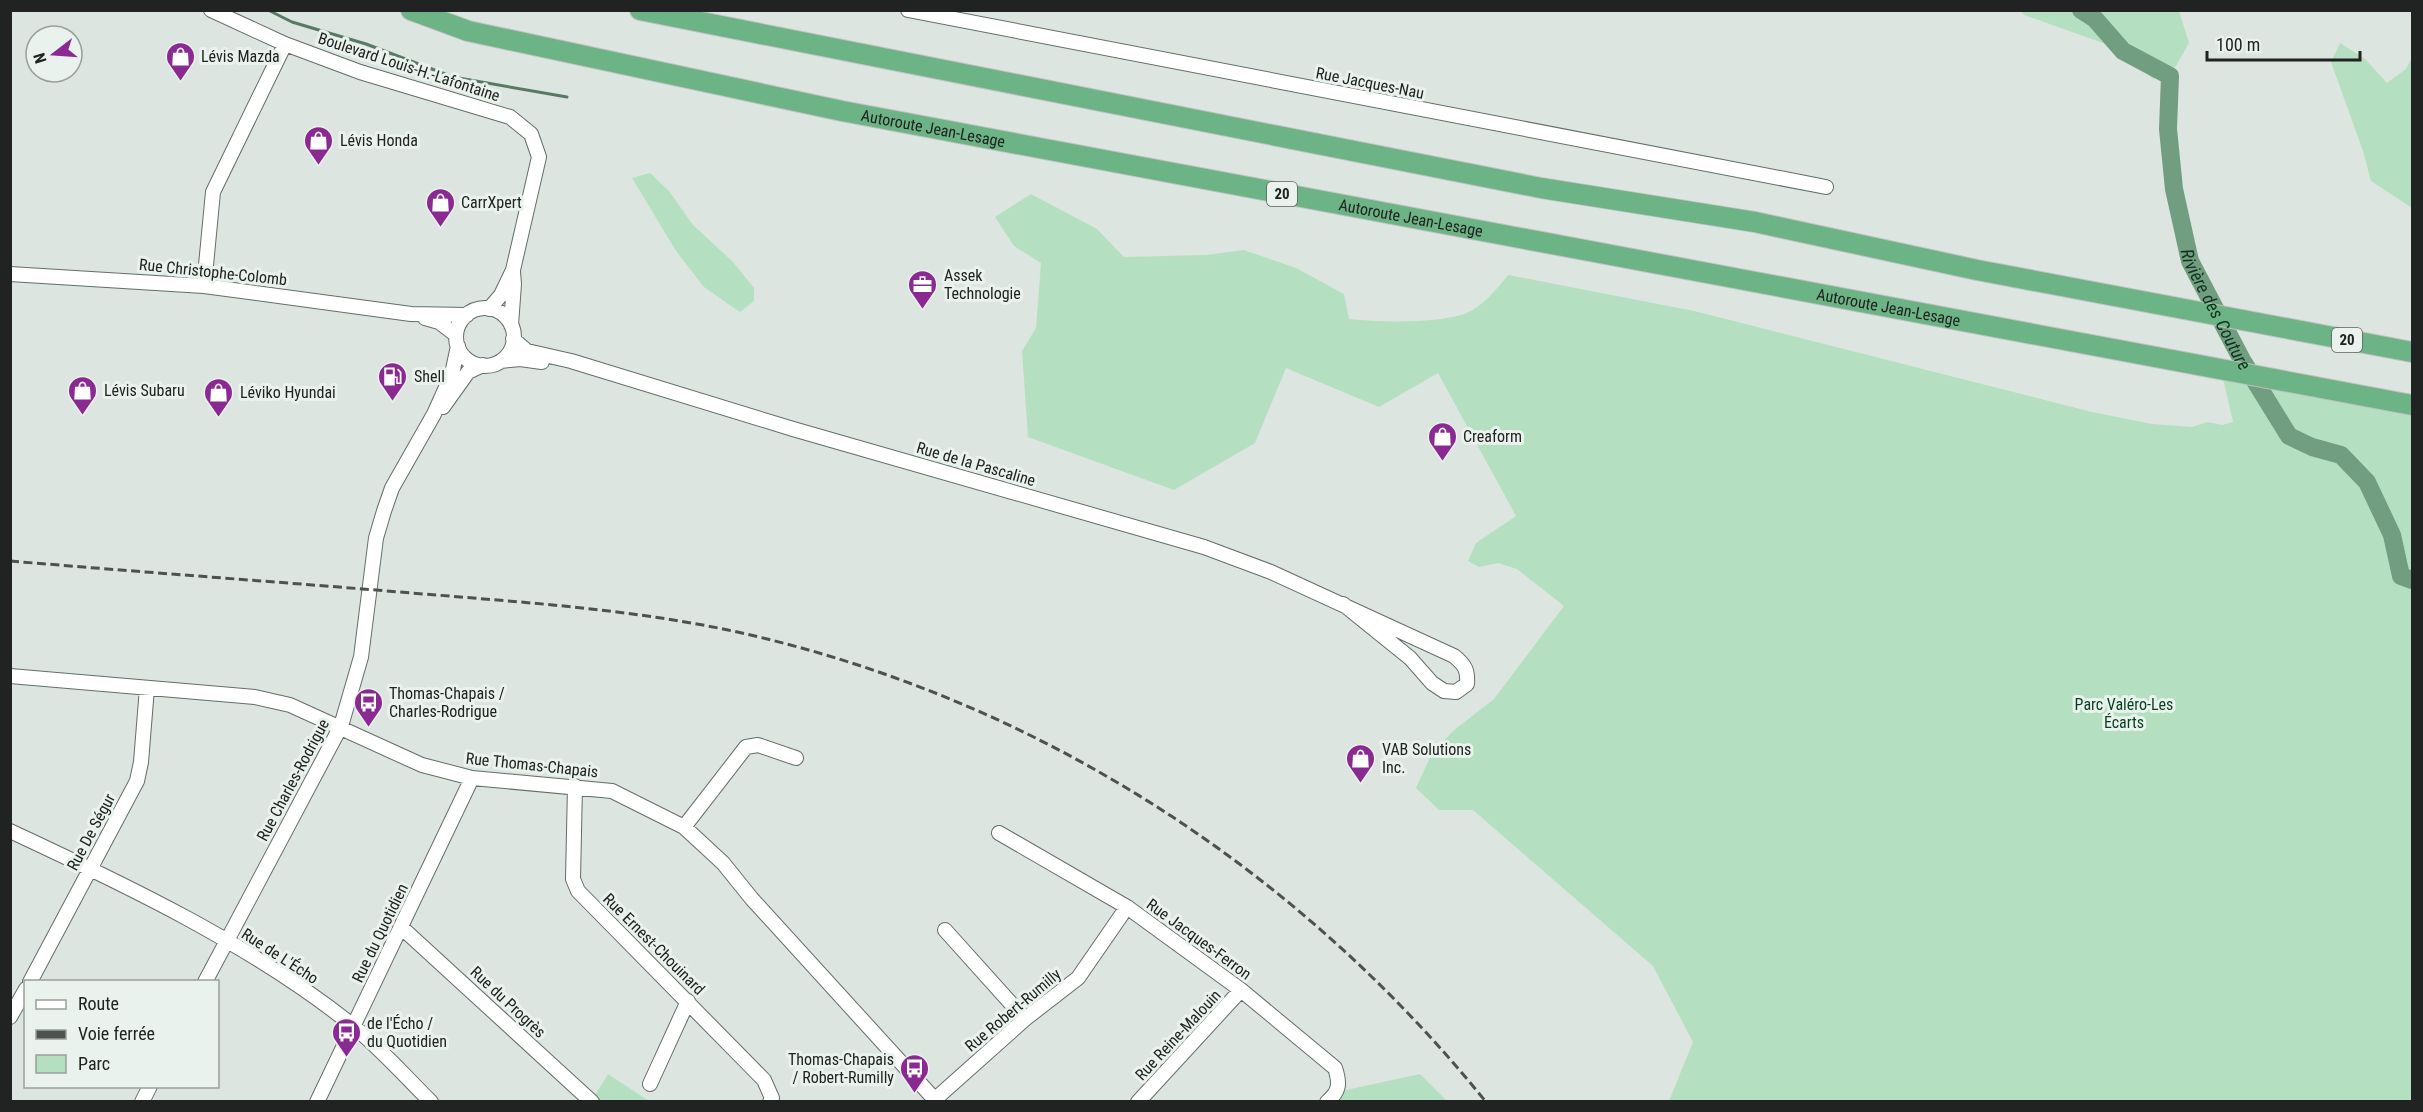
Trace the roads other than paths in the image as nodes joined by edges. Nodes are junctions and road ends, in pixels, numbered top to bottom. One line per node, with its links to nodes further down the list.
1 (211, 10): 5 (street, Boulevard Louis-H.-Lafontaine)
2 (411, 10): 19 (highway, Autoroute Jean-Lesage / 20)
3 (640, 10): 15 (highway, 20)
4 (909, 10): 6 (street, Rue Jacques-Nau)
5 (285, 44): 7 (street, Boulevard Louis-H.-Lafontaine); 9 (street)
6 (1826, 187)
7 (513, 270): 10 (street, Boulevard Louis-H.-Lafontaine); 13 (street, Boulevard Louis-H.-Lafontaine)
8 (10, 274): 9 (street, Rue Christophe-Colomb)
9 (204, 286): 11 (street, Rue Christophe-Colomb)
10 (489, 309): 12 (street); 13 (street)
11 (411, 314): 12 (street, Rue Christophe-Colomb); 14 (street, Rue Christophe-Colomb)
12 (467, 315): 14 (street)
13 (512, 332): 16 (street); 18 (street, Rue de la Pascaline)
14 (457, 340): 17 (street); 20 (street, Rue Charles-Rodrigue)
15 (2412, 352)
16 (501, 361): 17 (street); 18 (street, Rue de la Pascaline)
17 (483, 365): 20 (street, Rue Charles-Rodrigue)
18 (594, 370): 21 (street, Rue de la Pascaline)
19 (2412, 405)
20 (434, 414): 24 (street, Rue Charles-Rodrigue)
21 (1343, 603): 21 (street, Rue de la Pascaline)
22 (10, 676): 23 (street, Rue Thomas-Chapais)
23 (147, 688): 24 (street, Rue Thomas-Chapais); 31 (street, Rue De Ségur)
24 (341, 726): 26 (street, Rue Thomas-Chapais); 35 (street, Rue Charles-Rodrigue)
25 (795, 758): 28 (street)
26 (472, 778): 27 (street, Rue Thomas-Chapais); 33 (street, Rue du Quotidien)
27 (575, 786): 28 (street, Rue Thomas-Chapais); 40 (street, Rue Ernest-Chouinard)
28 (684, 827): 49 (street, Rue Thomas-Chapais)
29 (10, 831): 31 (street, Rue de L'Écho)
30 (999, 833): 32 (street, Rue Jacques-Ferron)
31 (90, 868): 35 (street, Rue de L'Écho); 36 (street, Rue De Ségur)
32 (1127, 907): 38 (street, Rue Jacques-Ferron); 42 (street, Rue Robert-Rumilly)
33 (401, 927): 43 (street, Rue du Quotidien); 47 (street, Rue du Progrès)
34 (945, 930): 42 (street)
35 (226, 941): 37 (street, Rue Charles-Rodrigue); 43 (street, Rue de L'Écho)
36 (31, 980)
37 (206, 980)
38 (1241, 990): 50 (street, Rue Reine-Malouin); 51 (street, Rue Jacques-Ferron)
39 (24, 992): 41 (street)
40 (688, 1001): 44 (street); 48 (street, Rue Ernest-Chouinard)
41 (10, 1017)
42 (1025, 1019): 49 (street, Rue Robert-Rumilly)
43 (353, 1026): 45 (street, Rue du Quotidien); 46 (street, Rue de L'Écho)
44 (650, 1084)
45 (316, 1101)
46 (431, 1101)
47 (592, 1101)
48 (770, 1101)
49 (935, 1101)
50 (1138, 1101)
51 (1327, 1101)

